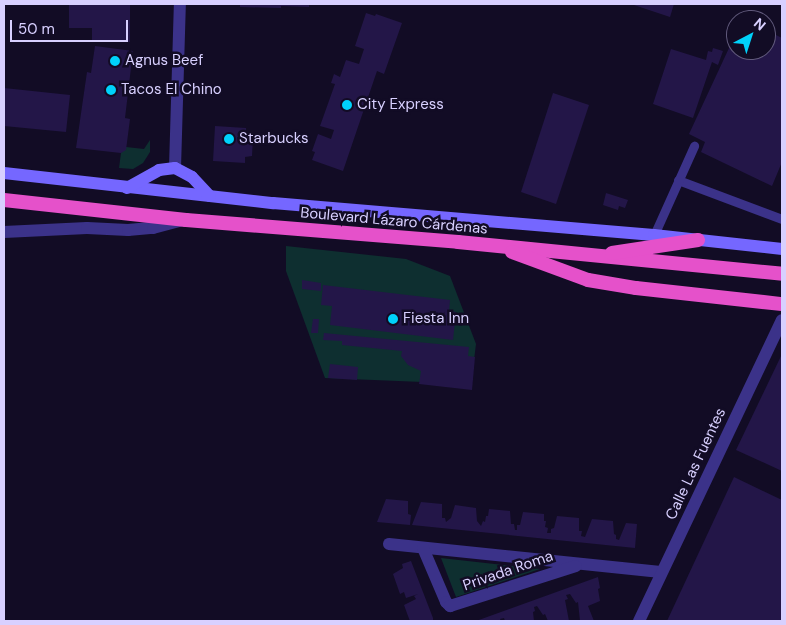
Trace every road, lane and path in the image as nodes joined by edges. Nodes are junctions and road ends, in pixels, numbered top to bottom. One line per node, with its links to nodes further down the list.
1 (180, 4): 3 (street)
2 (694, 146): 5 (lane)
3 (175, 168): 6 (main road); 7 (main road)
4 (4, 174): 6 (main road, Boulevard Lázaro Cárdenas)
5 (678, 180): 9 (lane); 12 (lane)
6 (127, 188): 7 (main road, Boulevard Lázaro Cárdenas)
7 (210, 196): 12 (main road, Boulevard Lázaro Cárdenas)
8 (4, 200): 10 (highway, Boulevard Lázaro Cárdenas)
9 (782, 219)
10 (186, 220): 11 (street); 14 (highway, Boulevard Lázaro Cárdenas)
11 (4, 232)
12 (654, 235): 13 (main road, Boulevard Lázaro Cárdenas)
13 (698, 240): 15 (main road, Boulevard Lázaro Cárdenas); 16 (highway)
14 (500, 247): 16 (highway, Boulevard Lázaro Cárdenas); 18 (highway)
15 (782, 248)
16 (590, 256): 17 (highway, Boulevard Lázaro Cárdenas)
17 (782, 274)
18 (782, 304)
19 (782, 320): 23 (street, Calle Las Fuentes)
20 (389, 544): 21 (street, Privada Roma)
21 (423, 548): 22 (street, Privada Roma); 22 (street, Privada Roma)
22 (581, 564): 23 (street, Privada Roma)
23 (662, 572): 24 (street, Calle Las Fuentes)
24 (639, 621)

